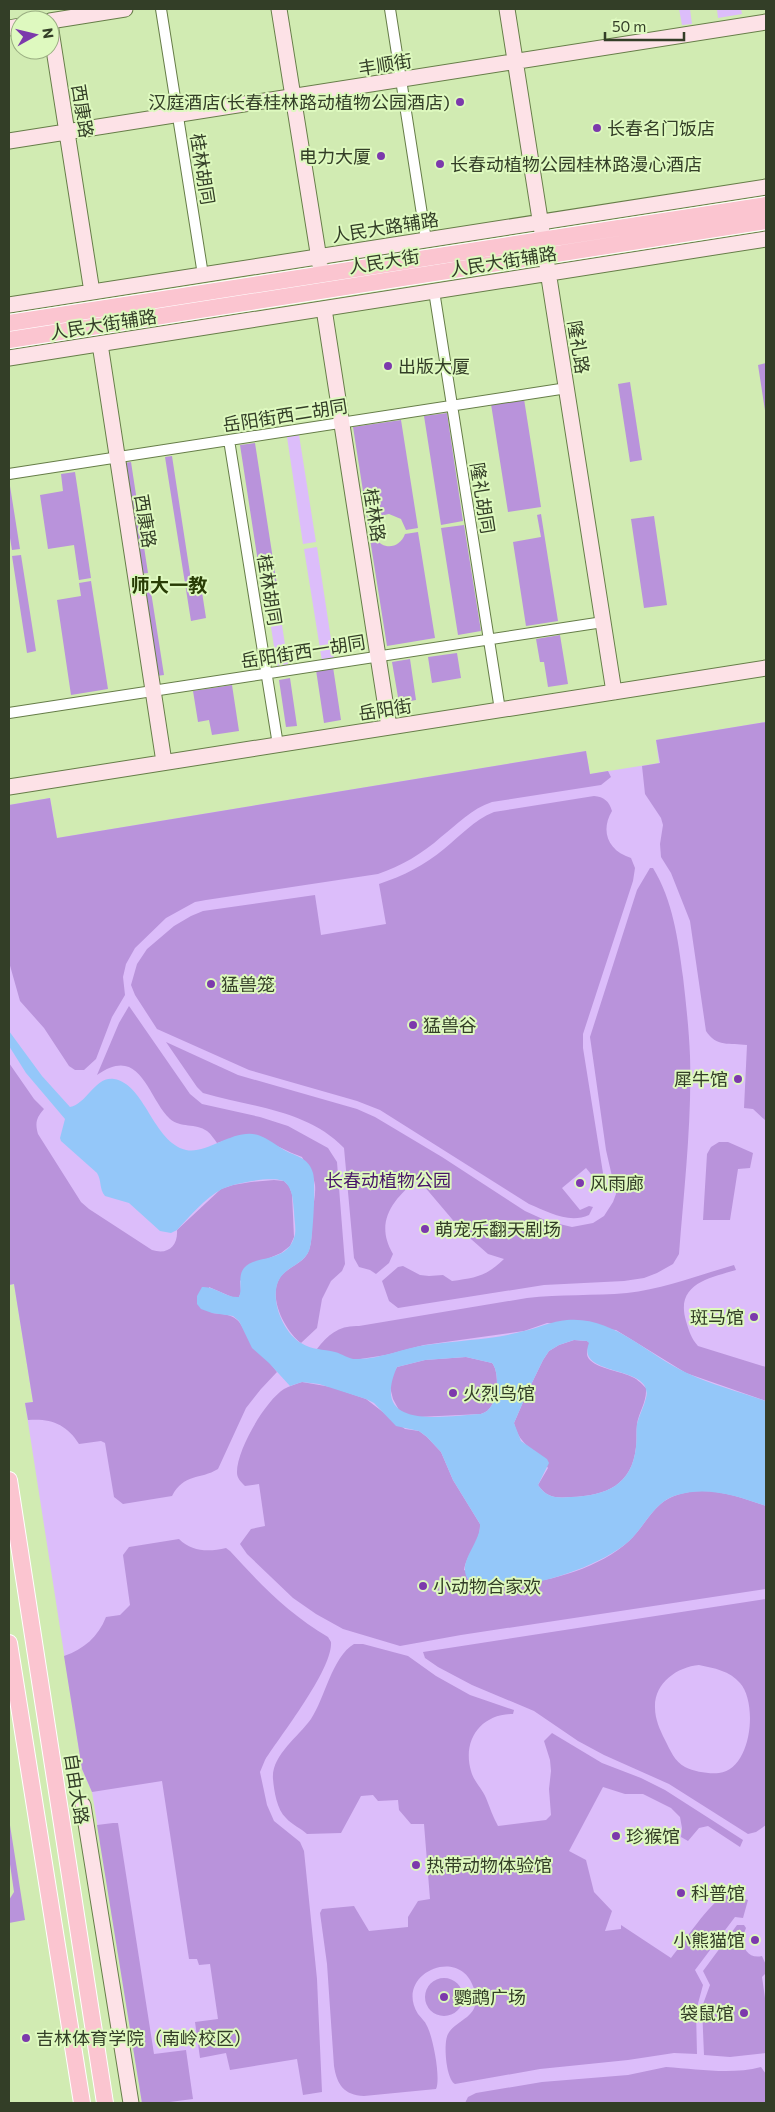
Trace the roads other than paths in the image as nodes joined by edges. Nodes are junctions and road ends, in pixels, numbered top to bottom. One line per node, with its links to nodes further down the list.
1 (125, 9): 6 (street)
2 (161, 9): 12 (street, 桂林胡同)
3 (279, 9): 11 (street)
4 (390, 9): 10 (street)
5 (507, 9): 9 (street, 隆礼路)
6 (60, 20)
7 (766, 22): 9 (street, 丰顺街)
8 (56, 60): 13 (street, 西康路)
9 (516, 62): 10 (street, 丰顺街); 18 (street, 隆礼路)
10 (401, 80): 11 (street, 丰顺街); 20 (street)
11 (293, 97): 12 (street, 丰顺街); 22 (street)
12 (178, 115): 13 (street, 丰顺街); 25 (street, 桂林胡同)
13 (67, 132): 14 (street, 丰顺街); 27 (street, 西康路)
14 (9, 141)
15 (766, 187): 18 (street, 人民大路辅路)
16 (766, 205): 21 (main road, 人民大街)
17 (766, 221): 21 (main road, 人民大街)
18 (541, 222): 20 (street, 人民大路辅路); 21 (street, 隆礼路)
19 (766, 239): 23 (street, 人民大街辅路)
20 (426, 240): 22 (street, 人民大路辅路)
21 (545, 247): 23 (street, 隆礼路); 24 (main road, 人民大街); 31 (main road, 人民大街)
22 (319, 257): 24 (street); 25 (street, 人民大路辅路)
23 (549, 273): 26 (street, 人民大街辅路); 34 (street, 隆礼路)
24 (322, 274): 30 (main road, 人民大街)
25 (203, 275): 27 (street, 人民大路辅路)
26 (434, 291): 29 (street, 人民大街辅路); 35 (street, 隆礼胡同)
27 (92, 292): 28 (street, 人民大路辅路)
28 (9, 305)
29 (324, 308): 32 (street, 人民大街辅路); 36 (street, 桂林路)
30 (9, 323)
31 (9, 340)
32 (100, 344): 33 (street, 人民大街辅路); 38 (street, 西康路)
33 (9, 358)
34 (567, 388): 35 (street, 岳阳街西二胡同); 40 (street, 隆礼路)
35 (452, 405): 36 (street, 岳阳街西二胡同); 41 (street, 隆礼胡同)
36 (342, 422): 37 (street, 岳阳街西二胡同); 42 (street, 桂林路)
37 (230, 440): 38 (street, 岳阳街西二胡同); 44 (street, 桂林胡同)
38 (118, 457): 39 (street, 岳阳街西二胡同); 45 (street, 西康路)
39 (9, 474)
40 (603, 622): 41 (street, 岳阳街西一胡同); 46 (street, 隆礼路)
41 (489, 639): 42 (street, 岳阳街西一胡同); 47 (street, 隆礼胡同)
42 (378, 656): 44 (street, 岳阳街西一胡同); 49 (street, 桂林路)
43 (766, 668): 46 (street, 岳阳街)
44 (266, 674): 45 (street, 岳阳街西一胡同); 50 (street, 桂林胡同)
45 (153, 691): 48 (street, 岳阳街西一胡同); 51 (street, 西康路)
46 (614, 692): 47 (street, 岳阳街)
47 (500, 710): 49 (street, 岳阳街)
48 (9, 713)
49 (389, 727): 50 (street, 岳阳街)
50 (278, 745): 51 (street, 岳阳街)
51 (164, 762): 52 (street, 岳阳街)
52 (9, 787)
53 (9, 1480): 57 (main road, 自由大路)
54 (9, 1644): 56 (main road)
55 (83, 1805): 58 (street)
56 (82, 2103)
57 (105, 2103)
58 (131, 2103)

